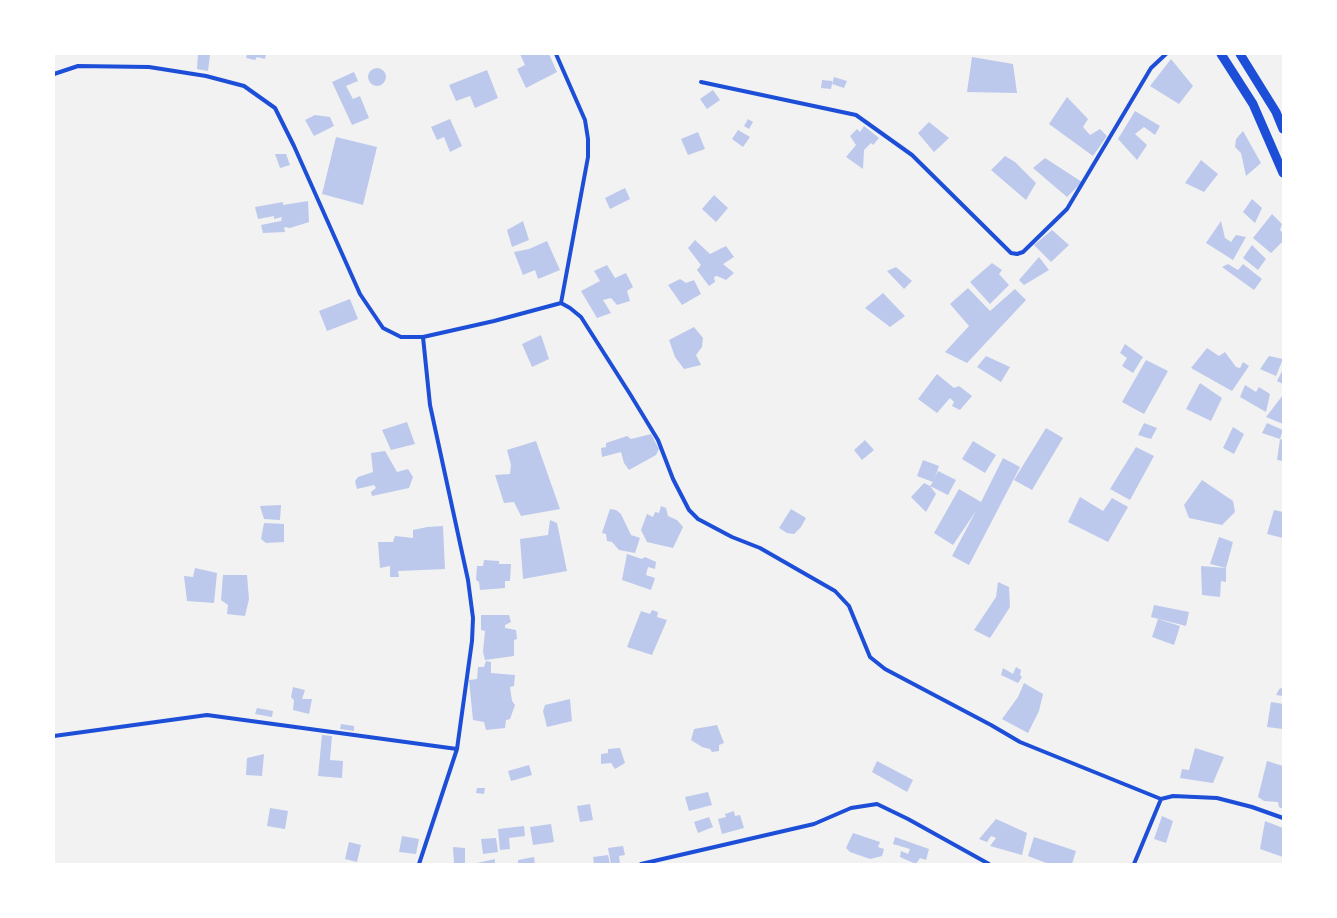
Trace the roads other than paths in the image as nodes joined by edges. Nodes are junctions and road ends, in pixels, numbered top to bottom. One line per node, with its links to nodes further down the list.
1 (556, 54): 9 (street)
2 (1166, 54): 6 (street)
3 (1221, 54): 8 (main road)
4 (1240, 54): 7 (main road)
5 (54, 74): 10 (street)
6 (701, 82)
7 (1283, 128)
8 (1283, 173)
9 (561, 303): 10 (street); 13 (street)
10 (423, 337): 12 (street)
11 (54, 736): 12 (street)
12 (457, 750): 15 (street)
13 (1162, 798): 14 (street); 18 (street)
14 (1283, 818)
15 (419, 864)
16 (641, 864): 17 (street)
17 (989, 864)
18 (1134, 864)

